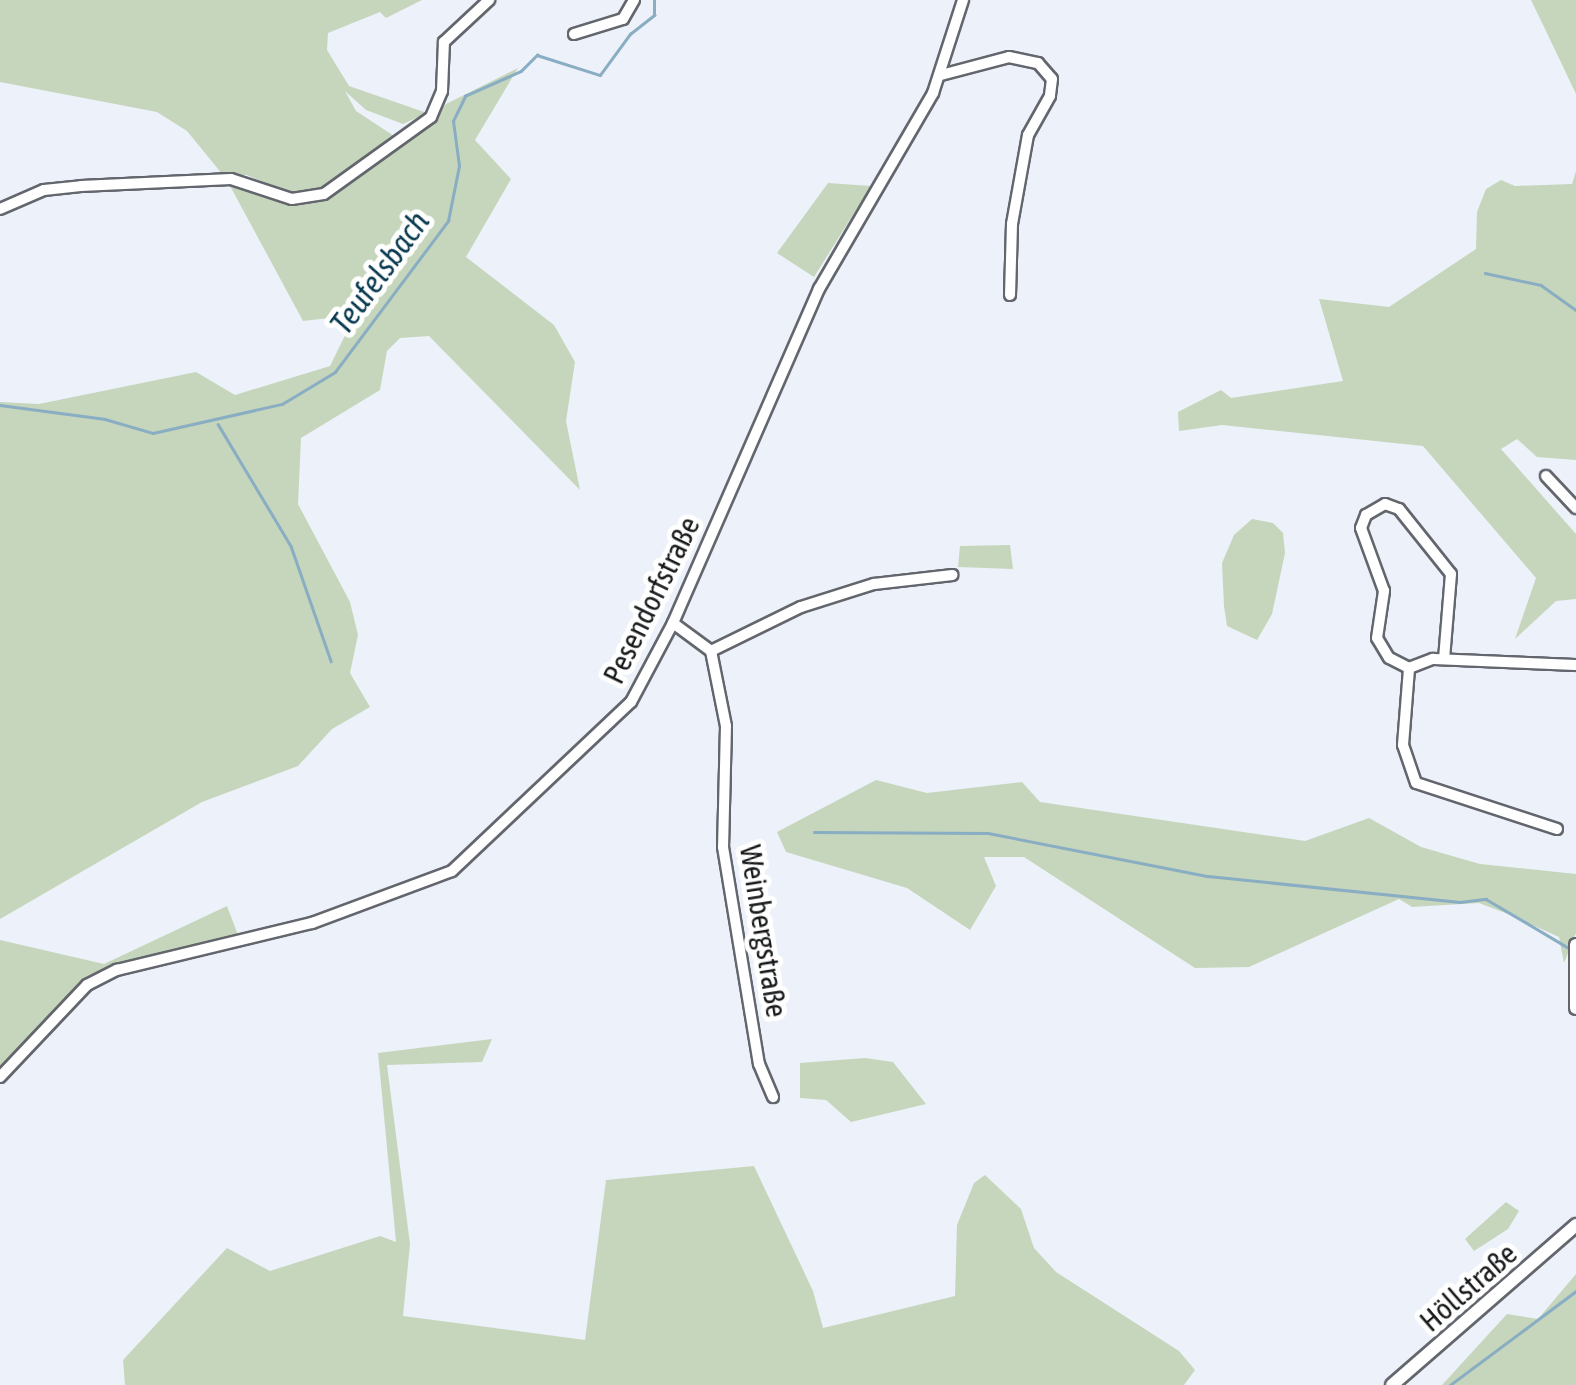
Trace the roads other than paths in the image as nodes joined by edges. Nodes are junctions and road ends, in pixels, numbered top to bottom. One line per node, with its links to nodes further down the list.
1 (489, 0): 6 (street)
2 (634, 0): 4 (street)
3 (963, 0): 5 (street, Pesendorfstraße)
4 (574, 34)
5 (942, 75): 7 (street); 11 (street, Pesendorfstraße)
6 (0, 209)
7 (1010, 286)
8 (1546, 476): 9 (street)
9 (1576, 508)
10 (952, 576): 12 (street)
11 (673, 623): 12 (street); 19 (street, Pesendorfstraße)
12 (711, 651): 20 (street, Weinbergstraße)
13 (1444, 659): 14 (street); 15 (street); 15 (street)
14 (1576, 665)
15 (1409, 668): 16 (street)
16 (1557, 829)
17 (1576, 945): 18 (street)
18 (1576, 1008)
19 (0, 1078)
20 (773, 1097)
21 (1576, 1226): 22 (street, Höllstraße)
22 (1392, 1385)

